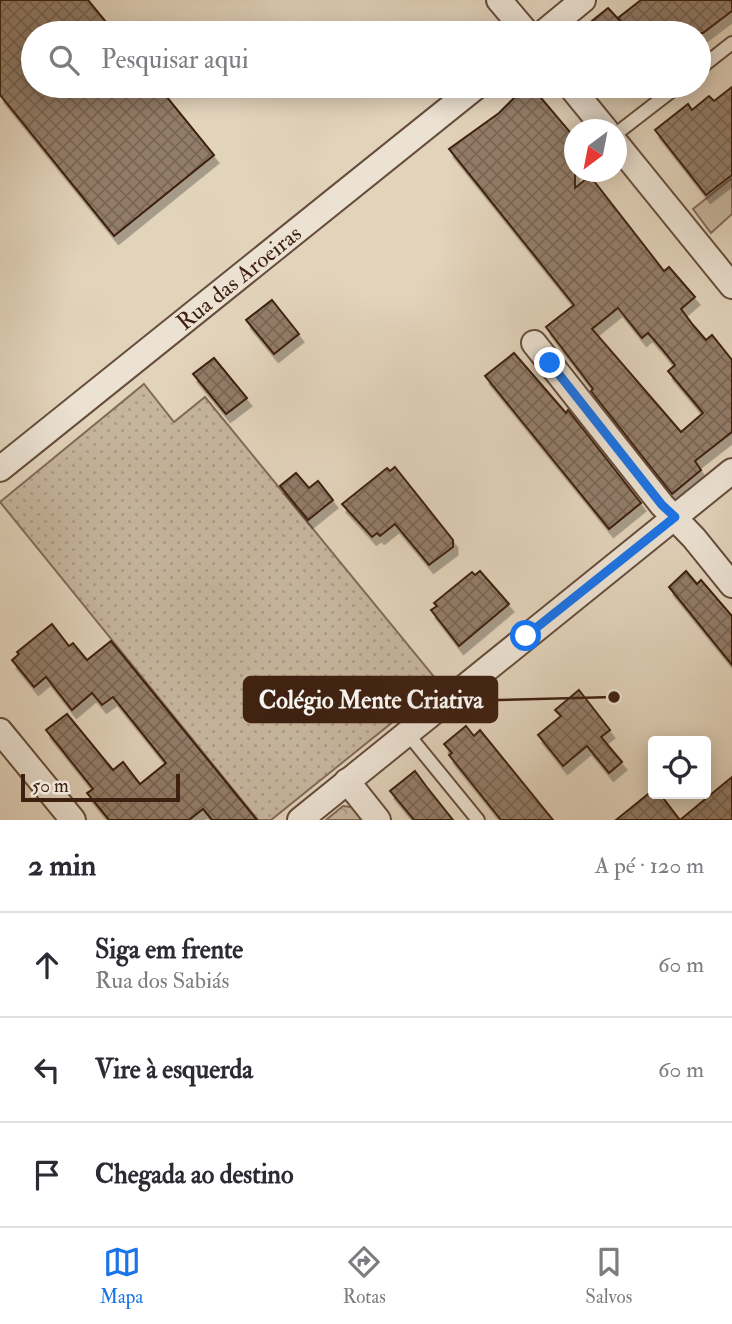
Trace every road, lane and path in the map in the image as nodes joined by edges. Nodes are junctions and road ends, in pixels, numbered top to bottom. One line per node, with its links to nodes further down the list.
1 (499, 0): 3 (street)
2 (583, 0): 4 (street)
3 (517, 21)
4 (558, 21)
5 (732, 43): 6 (lane)
6 (711, 60)
7 (462, 98): 15 (street, Rua das Aroeiras)
8 (581, 98): 10 (street)
9 (662, 98): 11 (lane)
10 (601, 119)
11 (627, 125)
12 (627, 150): 13 (street)
13 (732, 286)
14 (534, 343): 17 (street)
15 (0, 469)
16 (732, 471): 17 (street)
17 (675, 517): 18 (street); 20 (street)
18 (732, 585)
19 (0, 730): 22 (street)
20 (407, 733): 21 (street); 25 (lane)
21 (347, 781): 23 (street); 24 (street)
22 (73, 820)
23 (300, 820)
24 (379, 820)
25 (478, 820)

